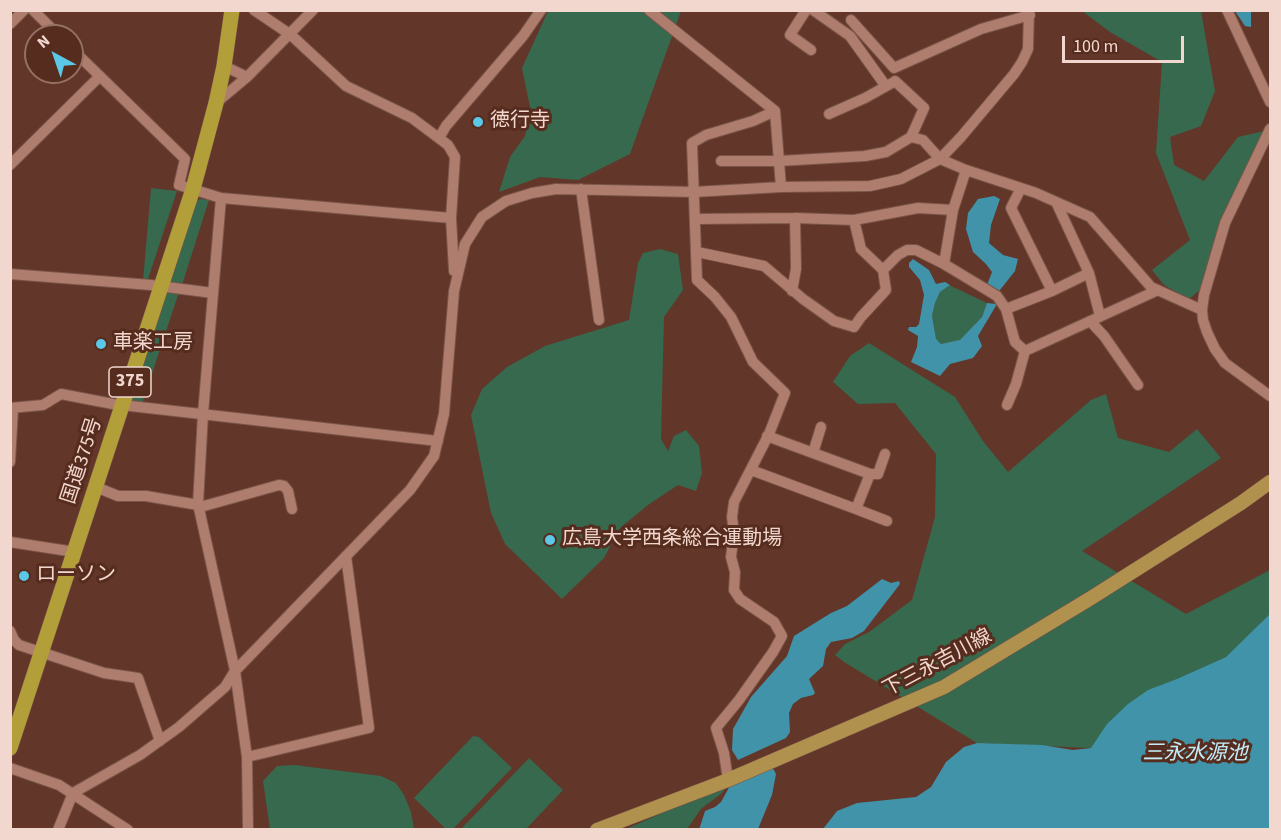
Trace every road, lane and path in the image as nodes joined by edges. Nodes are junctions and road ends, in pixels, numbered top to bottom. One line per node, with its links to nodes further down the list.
1 (24, 10): 13 (street)
2 (33, 10): 14 (street)
3 (232, 10): 18 (highway, 国道375号 / 375)
4 (254, 10): 15 (street)
5 (313, 10): 15 (street)
6 (541, 10): 29 (street)
7 (649, 10): 25 (street)
8 (806, 10): 16 (street)
9 (813, 10): 22 (street)
10 (1227, 10): 23 (street)
11 (1030, 13): 19 (street); 30 (street)
12 (851, 20): 19 (street)
13 (10, 24)
14 (47, 24)
15 (291, 34): 21 (street); 29 (street)
16 (811, 50)
17 (84, 61): 20 (street)
18 (224, 66): 21 (street); 24 (highway, 国道375号 / 375)
19 (894, 68): 22 (street)
20 (100, 76): 33 (street); 37 (street)
21 (247, 77): 24 (street)
22 (890, 83): 26 (street); 28 (street)
23 (1270, 102)
24 (216, 103): 37 (highway, 国道375号 / 375)
25 (775, 111): 32 (street); 39 (street)
26 (829, 114)
27 (1270, 129): 59 (street)
28 (911, 136): 30 (street); 32 (street)
29 (440, 138): 43 (street)
30 (940, 159): 34 (street); 35 (street)
31 (721, 161): 32 (street)
32 (779, 161): 35 (street)
33 (10, 165)
34 (966, 170): 36 (street); 42 (street)
35 (781, 187): 39 (street)
36 (1021, 188): 41 (street); 56 (street)
37 (192, 189): 40 (street); 52 (highway, 国道375号 / 375)
38 (581, 189): 39 (street); 54 (street); 61 (street)
39 (694, 192): 45 (street)
40 (221, 198): 43 (street); 57 (street)
41 (1056, 202): 50 (street); 53 (street)
42 (953, 210): 46 (street); 48 (street)
43 (451, 218): 54 (street)
44 (795, 218): 45 (street); 46 (street); 55 (street)
45 (695, 219): 47 (street)
46 (854, 220): 49 (street)
47 (697, 252): 55 (street); 70 (street)
48 (944, 264): 49 (street); 58 (street)
49 (883, 270): 55 (street)
50 (1089, 273): 56 (street); 60 (street)
51 (10, 274): 52 (street)
52 (161, 286): 57 (street); 65 (highway, 国道375号 / 375)
53 (1158, 290): 59 (street); 60 (street)
54 (454, 291): 71 (street)
55 (792, 291)
56 (1052, 291): 58 (street)
57 (213, 293): 68 (street)
58 (1006, 309): 62 (street)
59 (1202, 310): 64 (street)
60 (1095, 319): 62 (street); 63 (street)
61 (599, 320)
62 (1025, 351): 66 (street)
63 (1138, 385)
64 (1270, 396)
65 (123, 405): 67 (street); 68 (street); 78 (highway, 国道375号 / 375)
66 (1007, 405)
67 (12, 409): 74 (street)
68 (203, 414): 71 (street); 79 (street)
69 (821, 427): 72 (street)
70 (767, 436): 72 (street); 75 (street)
71 (438, 441): 85 (street)
72 (813, 453): 76 (street)
73 (885, 454): 76 (street)
74 (10, 462)
75 (751, 470): 81 (street); 94 (street)
76 (870, 474): 81 (street)
77 (1270, 482): 94 (main road, 下三永吉川線)
78 (96, 488): 79 (street); 84 (highway, 国道375号 / 375)
79 (198, 504): 80 (street); 89 (street)
80 (292, 509)
81 (856, 509): 82 (street)
82 (887, 521)
83 (10, 542): 84 (street)
84 (75, 552): 88 (highway, 国道375号 / 375)
85 (346, 556): 89 (street); 92 (street)
86 (10, 631): 87 (street)
87 (14, 644): 88 (street)
88 (43, 652): 90 (street); 91 (highway, 国道375号 / 375)
89 (235, 671): 90 (street); 92 (street)
90 (160, 741): 95 (street)
91 (10, 748)
92 (247, 757): 98 (street)
93 (10, 768): 95 (street)
94 (728, 780): 99 (main road, 下三永吉川線)
95 (73, 793): 96 (street); 97 (street)
96 (58, 830)
97 (128, 830)
98 (248, 830)
99 (597, 830)

